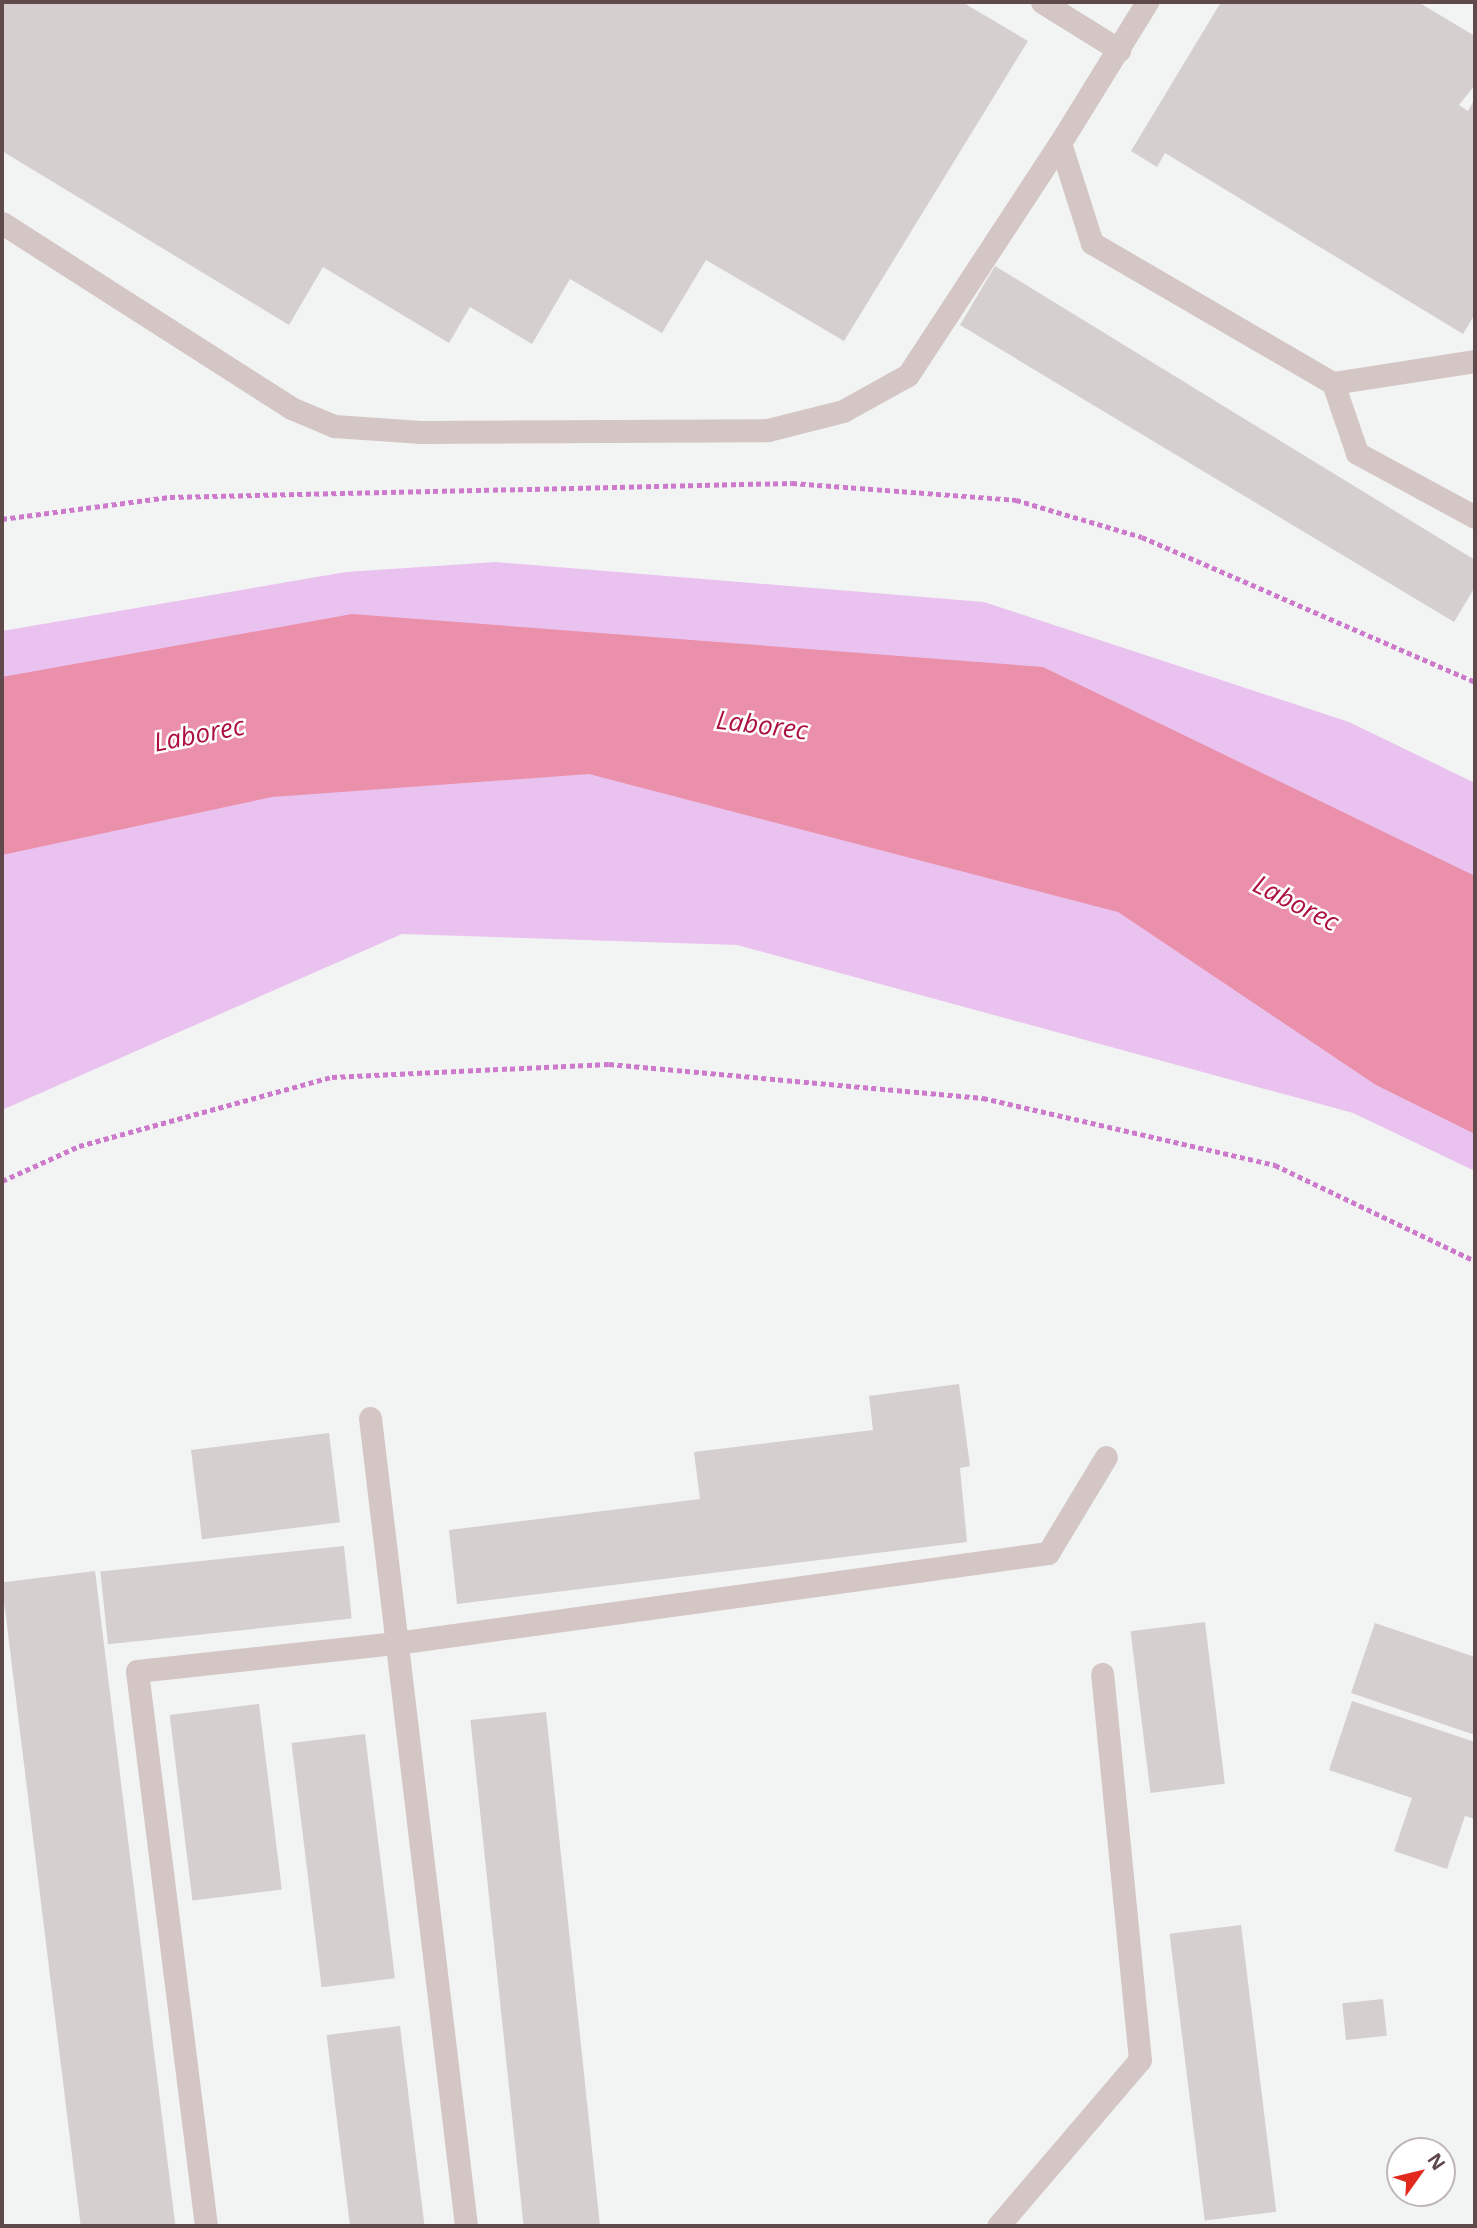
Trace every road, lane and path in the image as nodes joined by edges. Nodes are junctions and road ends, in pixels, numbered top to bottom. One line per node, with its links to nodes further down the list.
1 (1042, 2): 3 (lane)
2 (1147, 2): 3 (lane)
3 (1119, 50): 4 (lane)
4 (1060, 143): 5 (lane); 7 (lane)
5 (2, 223)
6 (1475, 361): 7 (lane)
7 (1333, 383): 8 (lane)
8 (1475, 517)
9 (2, 519): 10 (path)
10 (1475, 682)
11 (2, 1181): 12 (path)
12 (1475, 1261)
13 (370, 1418): 15 (lane)
14 (1106, 1457): 15 (lane)
15 (396, 1643): 17 (lane); 18 (lane)
16 (1102, 1674): 19 (lane)
17 (206, 2226)
18 (466, 2226)
19 (999, 2226)

